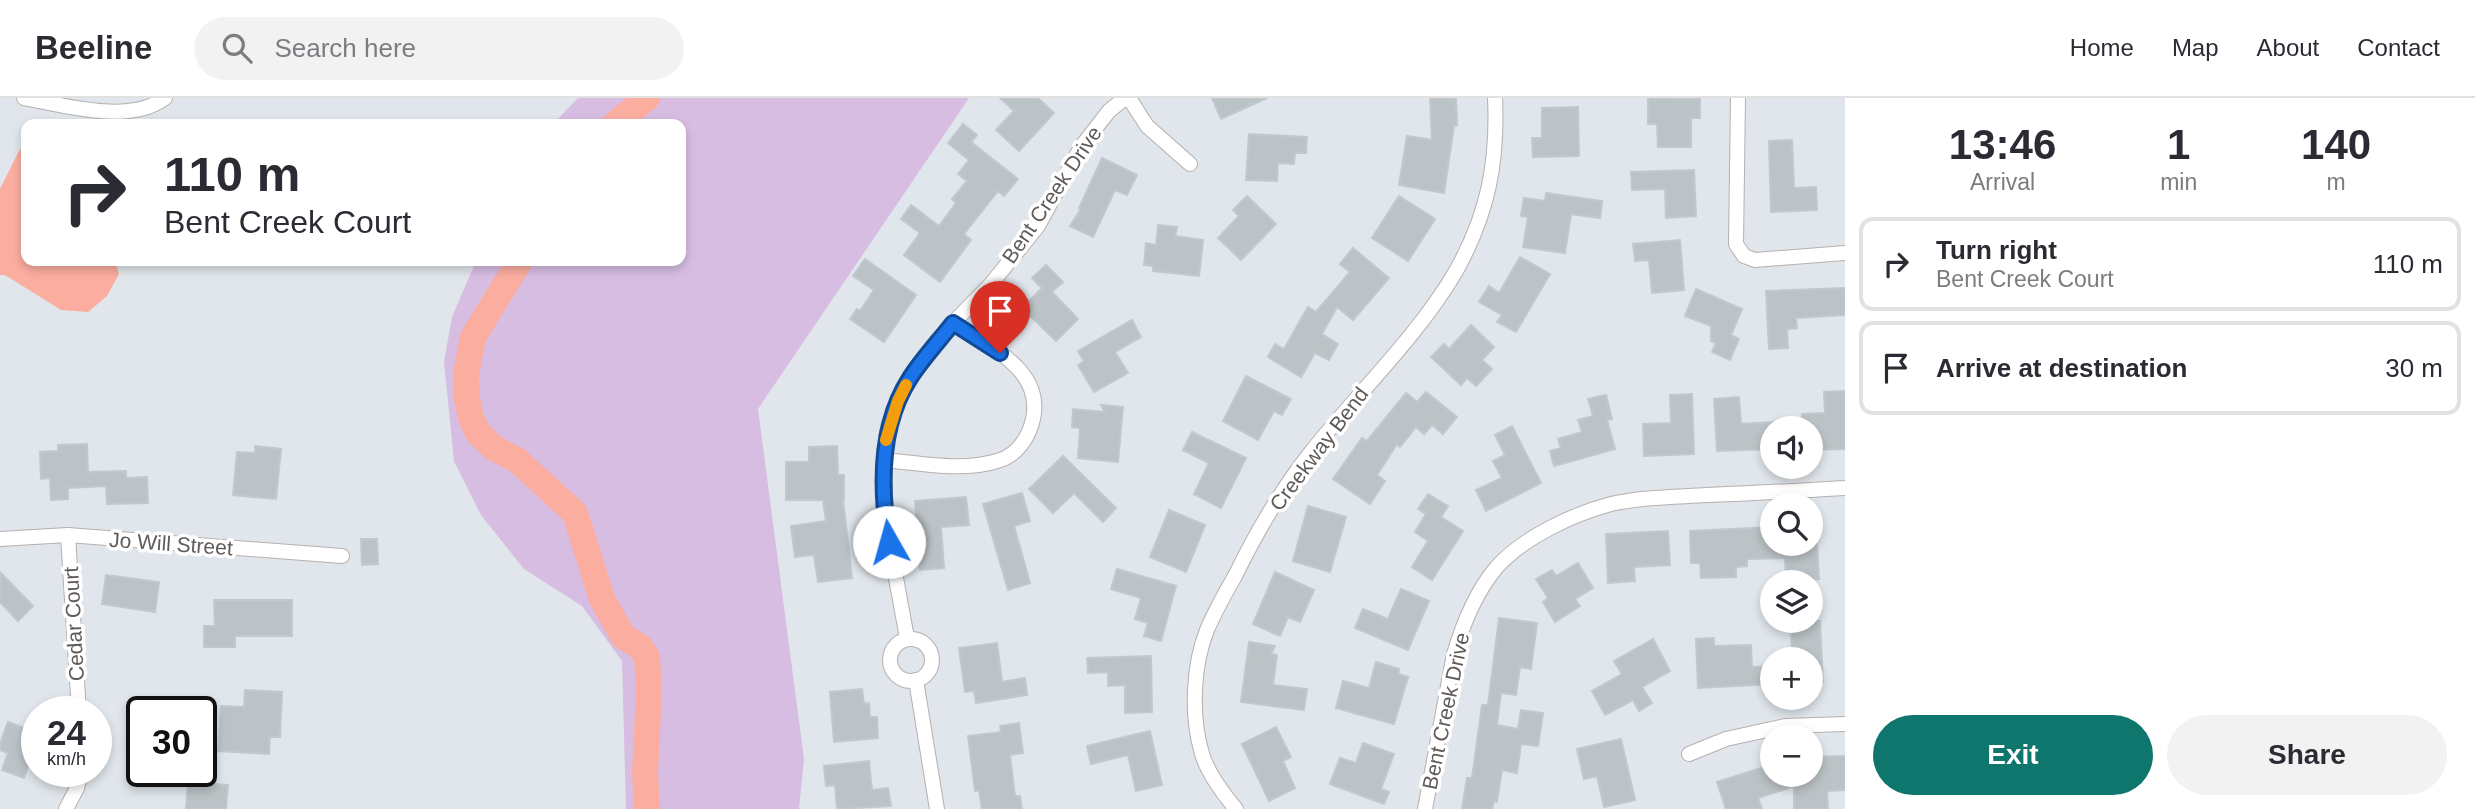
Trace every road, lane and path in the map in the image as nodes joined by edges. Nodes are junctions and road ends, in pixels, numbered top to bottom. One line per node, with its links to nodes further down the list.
1 (24, 98): 2 (street)
2 (165, 98)
3 (1127, 98): 6 (street); 8 (street, Bent Creek Drive)
4 (1495, 98): 22 (street, Creekway Bend)
5 (1738, 98): 7 (street)
6 (1191, 164)
7 (1845, 253)
8 (953, 323): 9 (street, Bent Creek Drive); 9 (street)
9 (884, 460): 14 (street, Bent Creek Drive)
10 (1845, 488): 23 (street, Bent Creek Drive)
11 (68, 535): 12 (street, Jo Will Street); 13 (street, Jo Will Street); 16 (street, Cedar Court)
12 (0, 539)
13 (342, 556)
14 (907, 638): 15 (street); 15 (street)
15 (916, 680): 21 (street)
16 (78, 696)
17 (1845, 724): 18 (street)
18 (1689, 754)
19 (78, 787): 20 (street)
20 (66, 809)
21 (937, 809)
22 (1236, 809)
23 (1425, 809)

